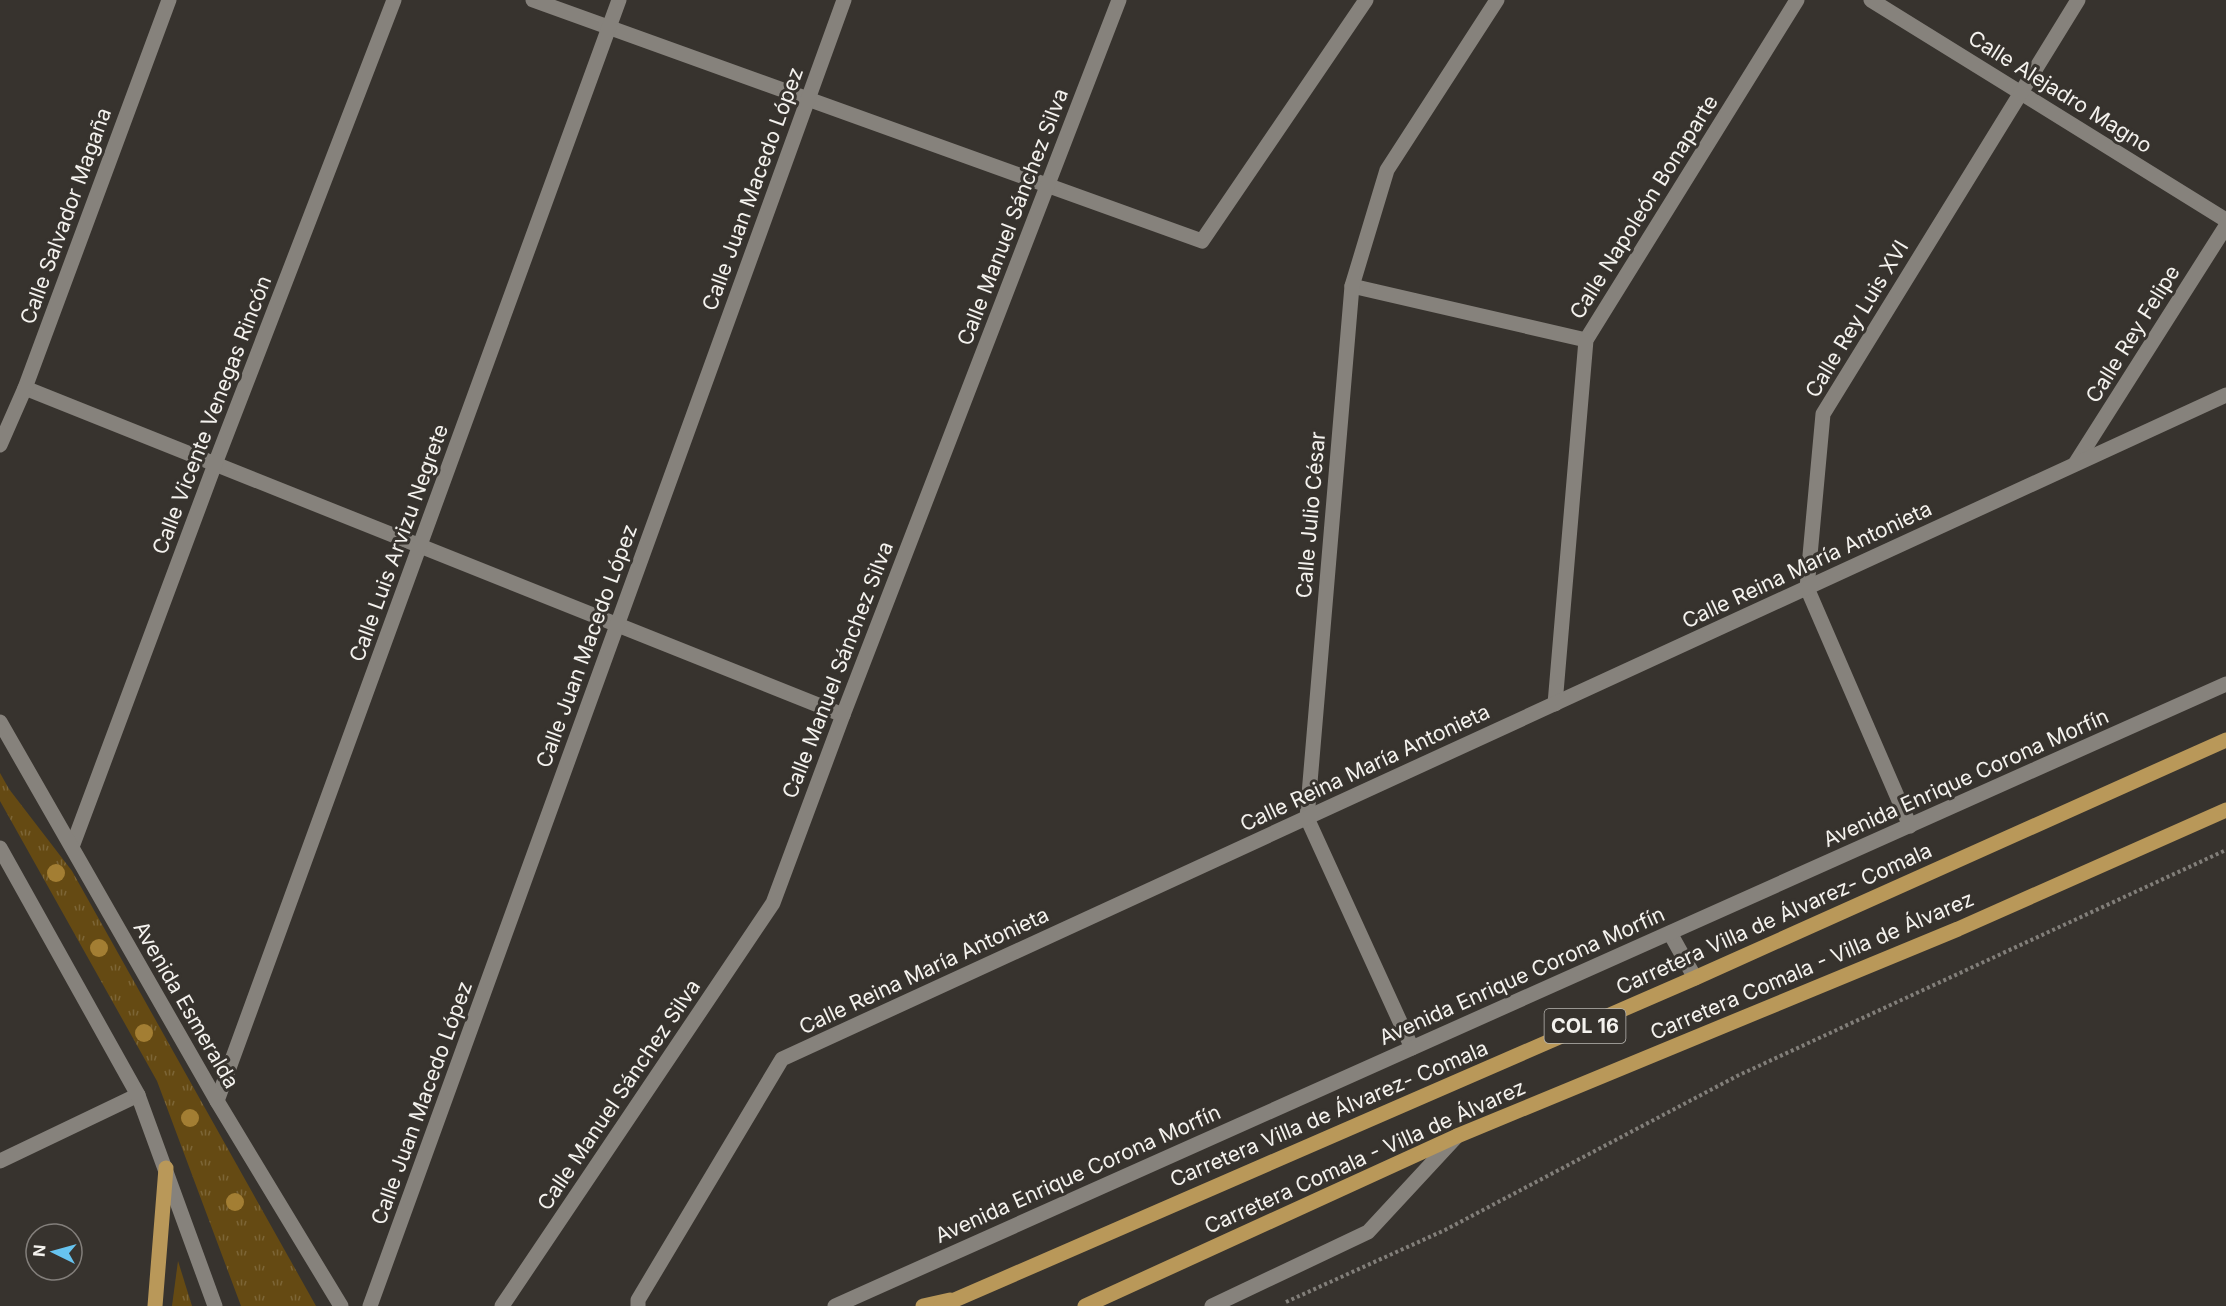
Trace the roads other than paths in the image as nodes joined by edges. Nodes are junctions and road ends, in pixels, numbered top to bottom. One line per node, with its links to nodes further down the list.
1 (169, 0): 20 (street, Calle Salvador Magaña)
2 (394, 0): 23 (street, Calle Vicente Venegas Rincón)
3 (533, 0): 12 (street)
4 (619, 0): 12 (street, Calle Luis Arvizu Negrete)
5 (844, 0): 14 (street, Calle Juan Macedo López)
6 (1119, 0): 15 (street, Calle Manuel Sánchez Silva)
7 (1366, 0): 15 (street)
8 (1497, 0): 18 (street, Calle Julio César)
9 (1797, 0): 19 (street, Calle Napoleón Bonaparte)
10 (1871, 0): 13 (street, Calle Alejadro Magno)
11 (2078, 0): 13 (street, Calle Rey Luis XVI)
12 (609, 27): 14 (street); 25 (street, Calle Luis Arvizu Negrete)
13 (2020, 93): 16 (street, Calle Alejadro Magno); 26 (street, Calle Rey Luis XVI)
14 (808, 99): 15 (street); 27 (street, Calle Juan Macedo López)
15 (1048, 185): 30 (street, Calle Manuel Sánchez Silva)
16 (2226, 220)
17 (2226, 226): 24 (street, Calle Rey Felipe)
18 (1352, 286): 19 (street); 34 (street, Calle Julio César)
19 (1586, 340): 29 (street, Calle Napoleón Bonaparte)
20 (25, 388): 22 (street, Calle Salvador Magaña); 23 (street)
21 (2226, 395): 24 (street, Calle Reina María Antonieta)
22 (0, 445)
23 (215, 464): 25 (street); 36 (street, Calle Vicente Venegas Rincón)
24 (2075, 465): 26 (street, Calle Reina María Antonieta)
25 (420, 546): 27 (street); 42 (street, Calle Luis Arvizu Negrete)
26 (1807, 588): 29 (street, Calle Reina María Antonieta); 35 (street, Calle Rey Luis XVI)
27 (617, 624): 30 (street); 50 (street, Calle Juan Macedo López)
28 (2226, 684): 35 (street, Avenida Enrique Corona Morfín)
29 (1555, 704): 34 (street, Calle Reina María Antonieta)
30 (843, 715): 51 (street, Calle Manuel Sánchez Silva)
31 (0, 722): 36 (street, Avenida Esmeralda)
32 (2226, 740): 39 (main road, Carretera Villa de Álvarez- Comala / COL 16)
33 (2226, 810): 43 (main road, Carretera Comala - Villa de Álvarez / COL 16)
34 (1307, 818): 40 (street, Calle Julio César); 52 (street, Calle Reina María Antonieta)
35 (1910, 826): 38 (street, Avenida Enrique Corona Morfín)
36 (72, 847): 42 (street, Avenida Esmeralda)
37 (0, 848): 41 (street)
38 (1670, 933): 39 (street); 40 (street, Avenida Enrique Corona Morfín)
39 (1695, 978): 46 (main road, Carretera Villa de Álvarez- Comala / COL 16)
40 (1412, 1048): 53 (street, Avenida Enrique Corona Morfín)
41 (138, 1095): 44 (street); 45 (street)
42 (217, 1101): 49 (street, Avenida Esmeralda)
43 (1457, 1136): 56 (main road, Carretera Comala - Villa de Álvarez / COL 16); 57 (street)
44 (0, 1161)
45 (166, 1168): 47 (main road); 48 (street)
46 (959, 1298): 54 (main road); 55 (main road, Carretera Villa de Álvarez- Comala / COL 16)
47 (155, 1306)
48 (215, 1306)
49 (341, 1306)
50 (370, 1306)
51 (502, 1306)
52 (638, 1306)
53 (836, 1306)
54 (923, 1306)
55 (941, 1306)
56 (1085, 1306)
57 (1212, 1306)

